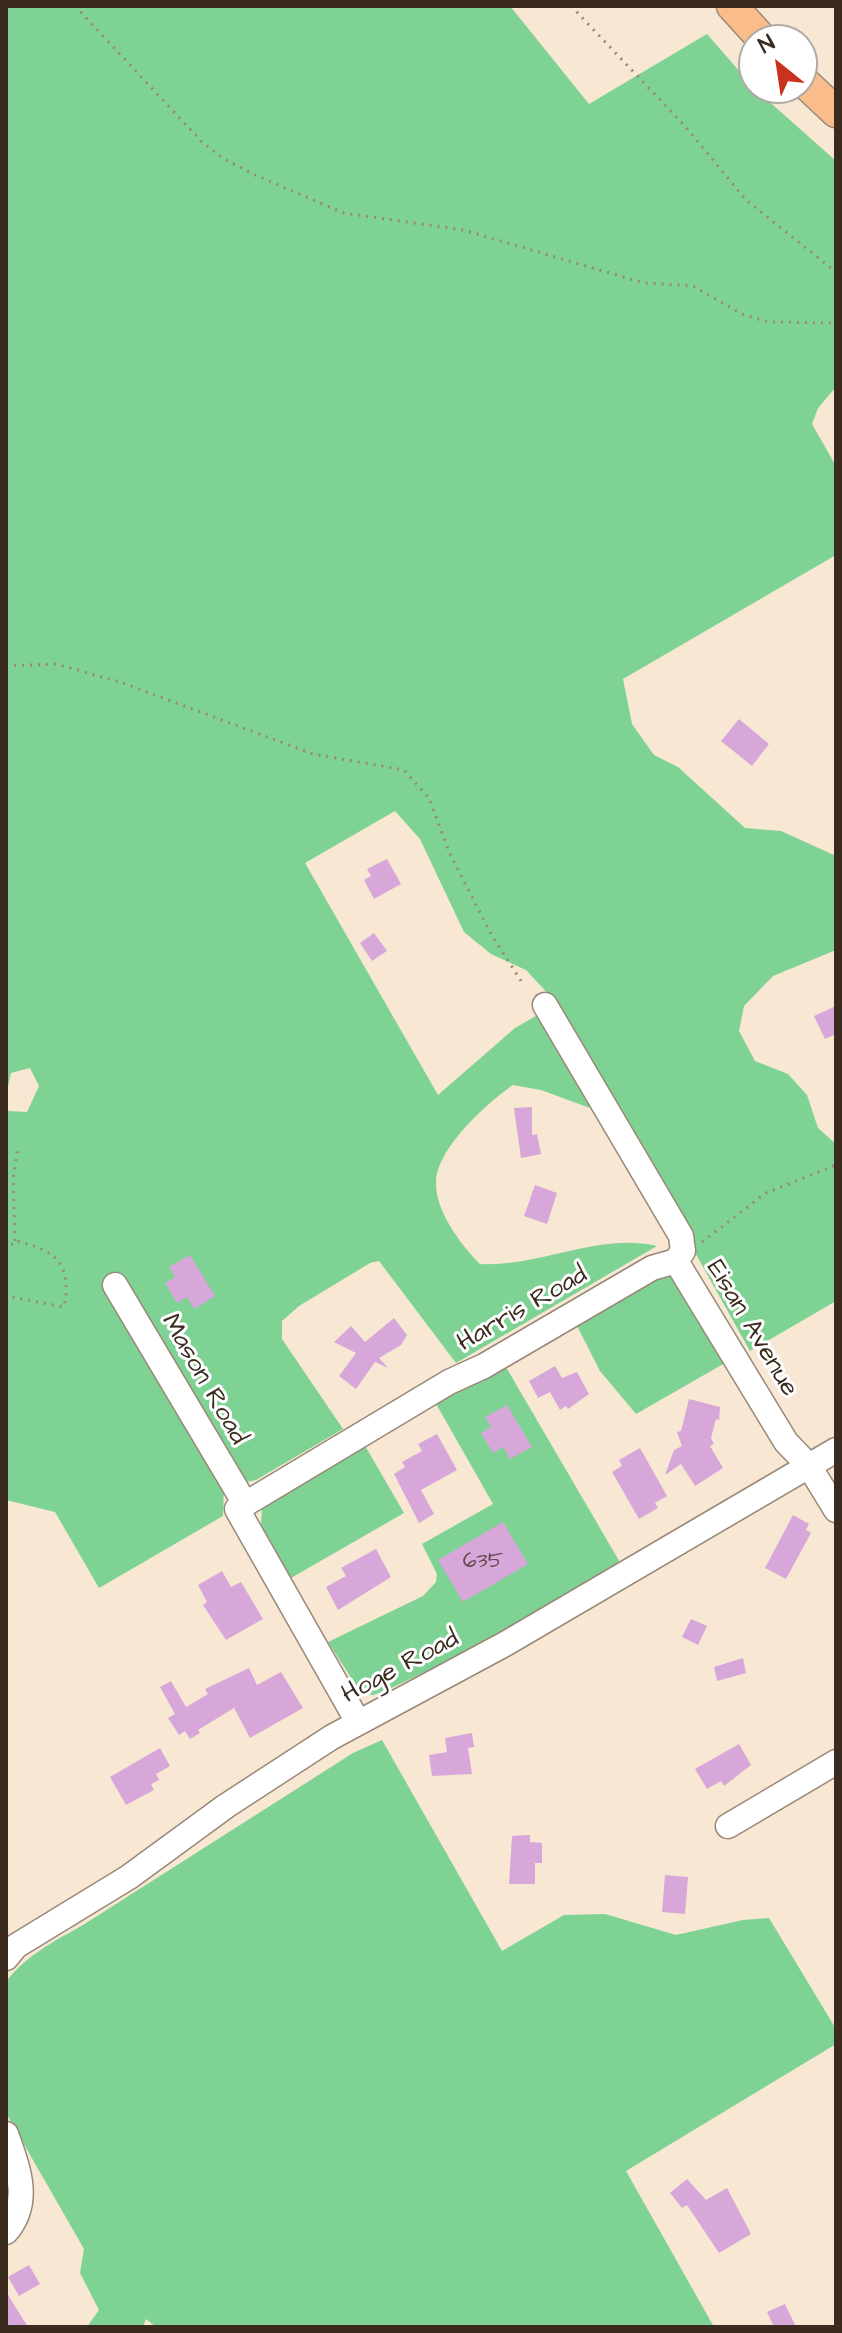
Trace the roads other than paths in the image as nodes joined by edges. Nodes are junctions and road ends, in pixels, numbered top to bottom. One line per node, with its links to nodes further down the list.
1 (732, 6): 2 (main road)
2 (748, 24)
3 (818, 95): 4 (main road)
4 (836, 112)
5 (545, 1005): 6 (street, Eisan Avenue)
6 (676, 1261): 9 (street, Eisan Avenue); 10 (street, Harris Road)
7 (115, 1285): 10 (street, Mason Road)
8 (836, 1450): 9 (street, Hoge Road)
9 (809, 1466): 11 (street, Eisan Avenue); 12 (street, Hoge Road)
10 (240, 1505): 12 (street, Mason Road)
11 (836, 1510)
12 (358, 1722): 15 (street, Hoge Road)
13 (836, 1762): 14 (street)
14 (728, 1826)
15 (6, 1958)
16 (6, 2134): 17 (street)
17 (6, 2232)

